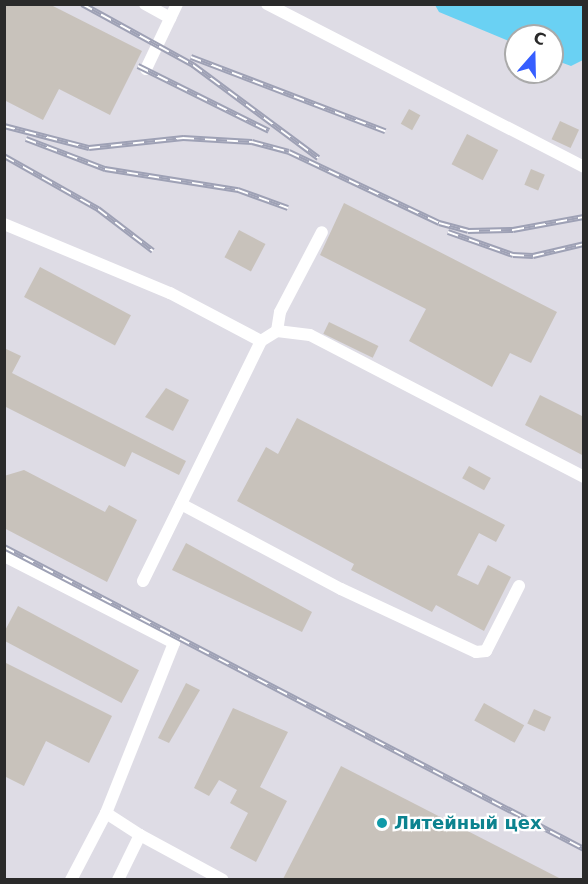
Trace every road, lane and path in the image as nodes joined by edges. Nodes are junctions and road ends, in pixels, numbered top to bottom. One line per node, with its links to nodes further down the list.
1 (145, 4): 4 (lane)
2 (177, 4): 4 (lane)
3 (267, 4): 6 (lane)
4 (170, 18): 5 (lane)
5 (146, 69)
6 (584, 167)
7 (4, 224): 10 (lane)
8 (322, 231): 9 (lane)
9 (277, 331): 10 (lane); 11 (lane)
10 (261, 341): 12 (lane)
11 (584, 477)
12 (181, 504): 14 (lane); 15 (lane)
13 (4, 556): 16 (lane)
14 (143, 581)
15 (519, 586)
16 (106, 813): 17 (lane); 18 (lane)
17 (140, 835): 19 (lane); 20 (lane)
18 (71, 879)
19 (117, 879)
20 (223, 879)

